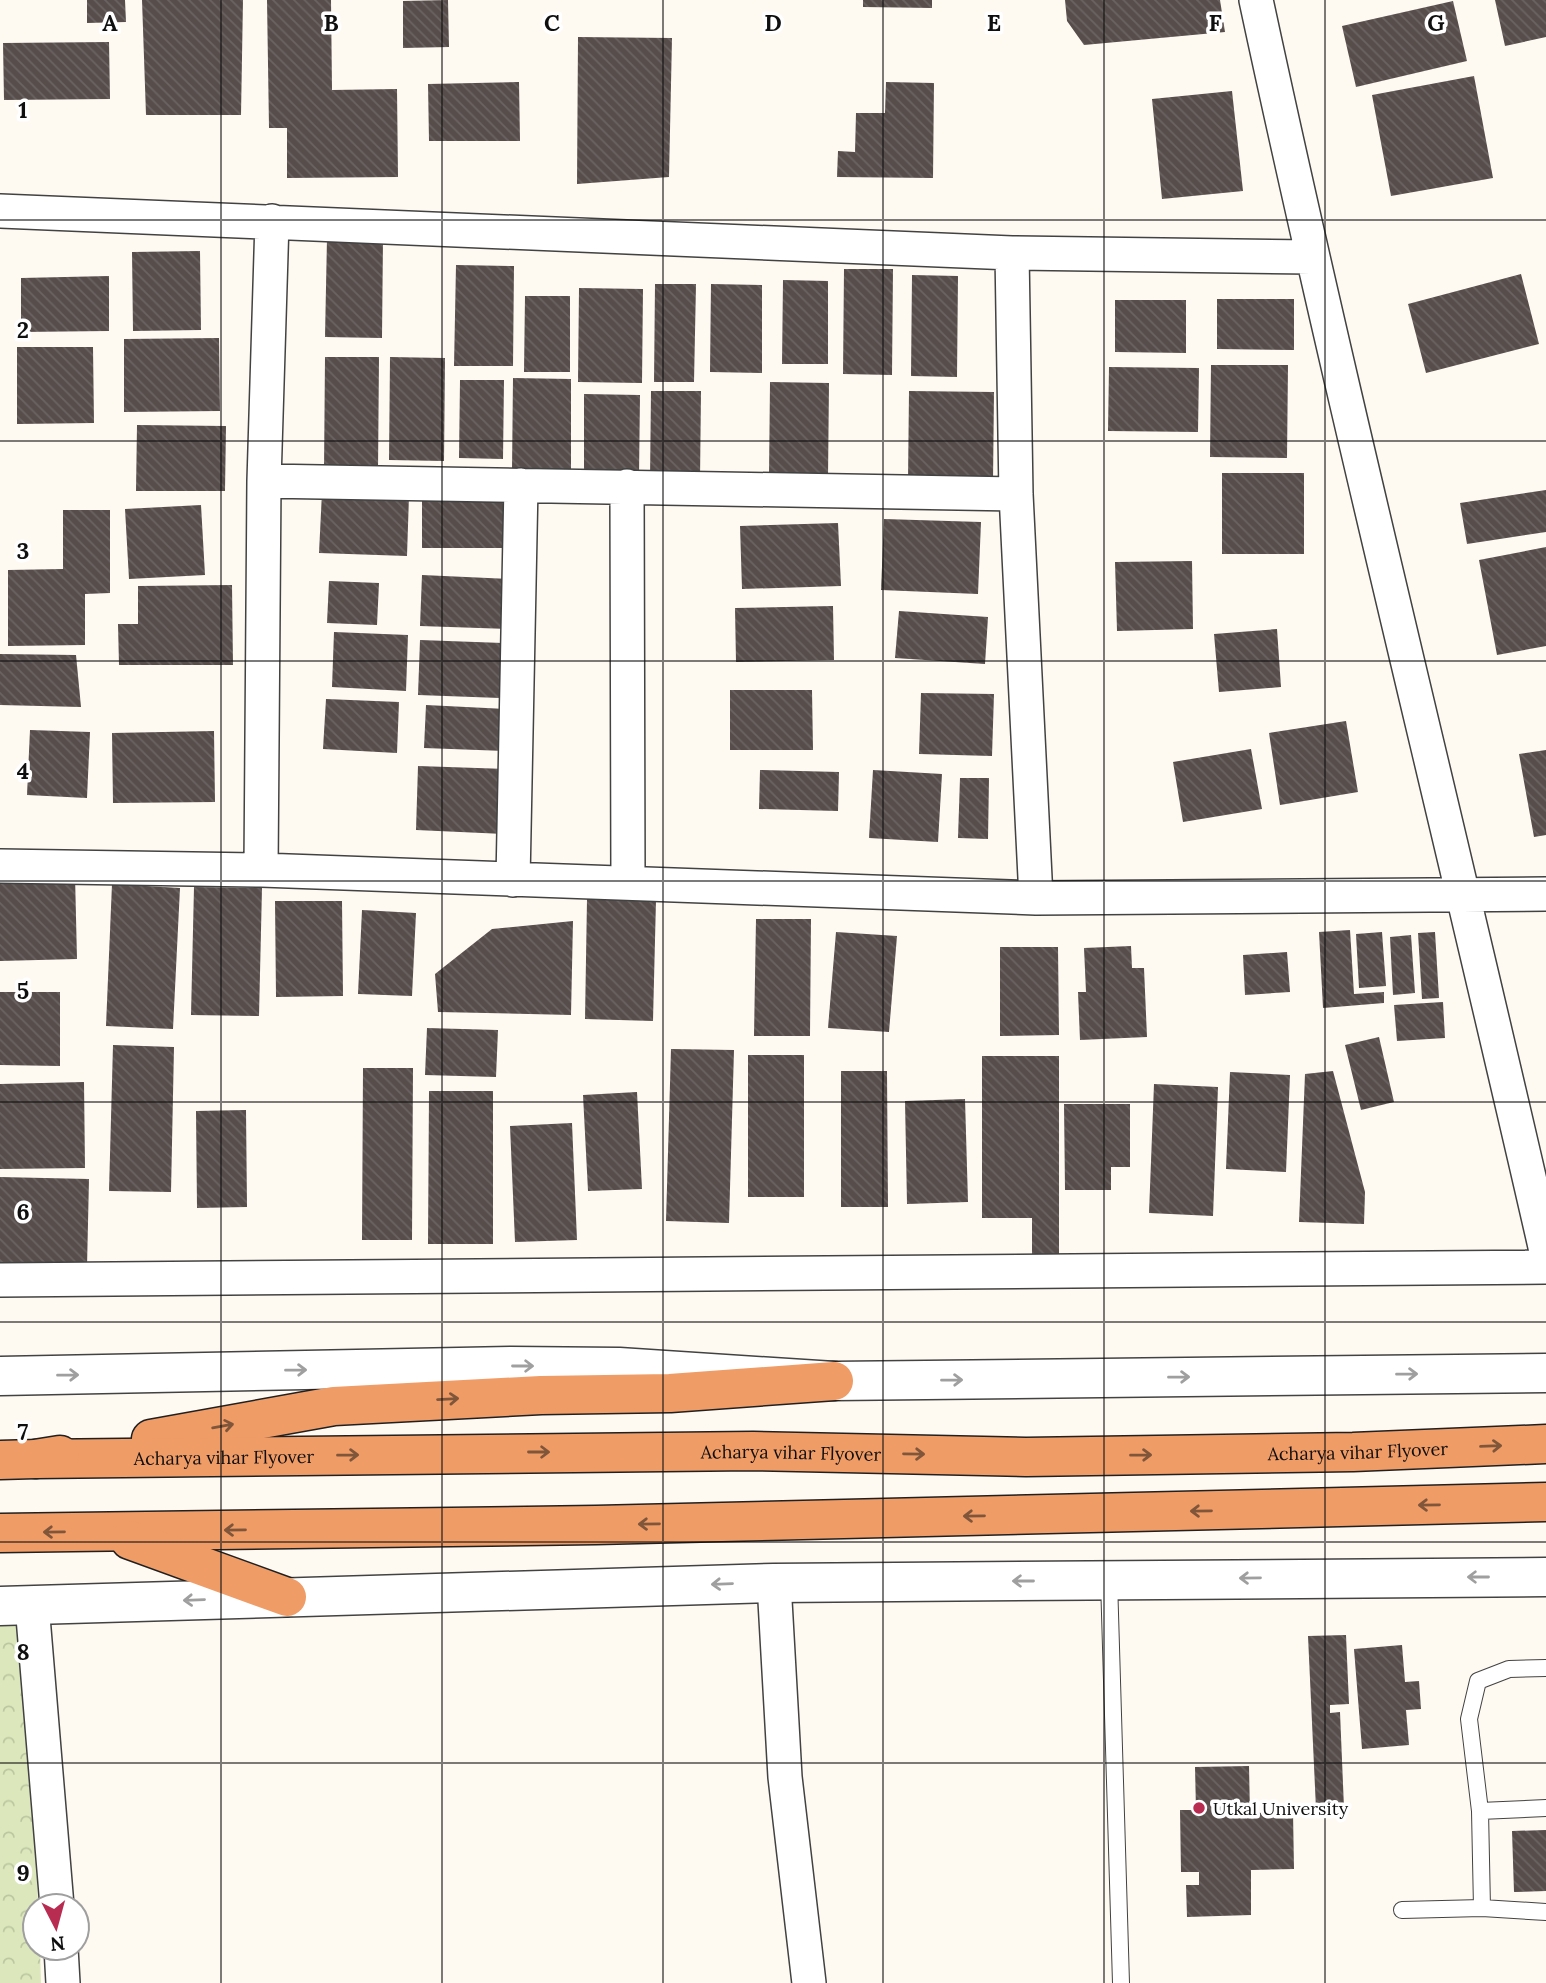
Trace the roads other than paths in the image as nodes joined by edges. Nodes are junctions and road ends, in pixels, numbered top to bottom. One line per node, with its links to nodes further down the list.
1 (1256, 0): 5 (street)
2 (0, 211): 3 (street)
3 (272, 221): 4 (street); 6 (street)
4 (1012, 253): 5 (street); 9 (street)
5 (1311, 257): 15 (street)
6 (264, 481): 7 (street); 11 (street)
7 (522, 485): 8 (street); 12 (street)
8 (627, 486): 9 (street); 13 (street)
9 (1016, 494): 16 (street)
10 (0, 866): 11 (street)
11 (261, 870): 12 (street)
12 (513, 880): 13 (street)
13 (628, 883): 16 (street)
14 (1546, 894): 15 (street)
15 (1465, 895): 16 (street); 17 (street)
16 (1036, 898)
17 (1546, 1251)
18 (1546, 1267): 19 (street)
19 (0, 1280)
20 (1546, 1373): 22 (street, one-way to 20)
21 (0, 1376): 22 (street, one-way to 22)
22 (834, 1381): 24 (highway, one-way to 22)
23 (1546, 1444): 24 (highway, Acharya vihar Flyover, one-way to 23)
24 (17, 1460)
25 (1546, 1502): 26 (highway, one-way to 26)
26 (108, 1532): 27 (highway, one-way to 27); 31 (highway)
27 (0, 1533)
28 (1546, 1577): 29 (street, one-way to 29)
29 (1109, 1580): 30 (street, one-way to 30); 43 (lane)
30 (774, 1583): 31 (street, one-way to 31); 42 (street)
31 (287, 1597): 32 (street, one-way to 32)
32 (16, 1605): 36 (street)
33 (1546, 1668): 35 (lane)
34 (1546, 1808): 35 (lane)
35 (1480, 1811): 37 (lane)
36 (55, 1892)
37 (1482, 1908): 38 (lane); 39 (lane)
38 (1402, 1910)
39 (1546, 1912)
40 (62, 1962): 41 (street)
41 (63, 1983)
42 (809, 1983)
43 (1121, 1983)

